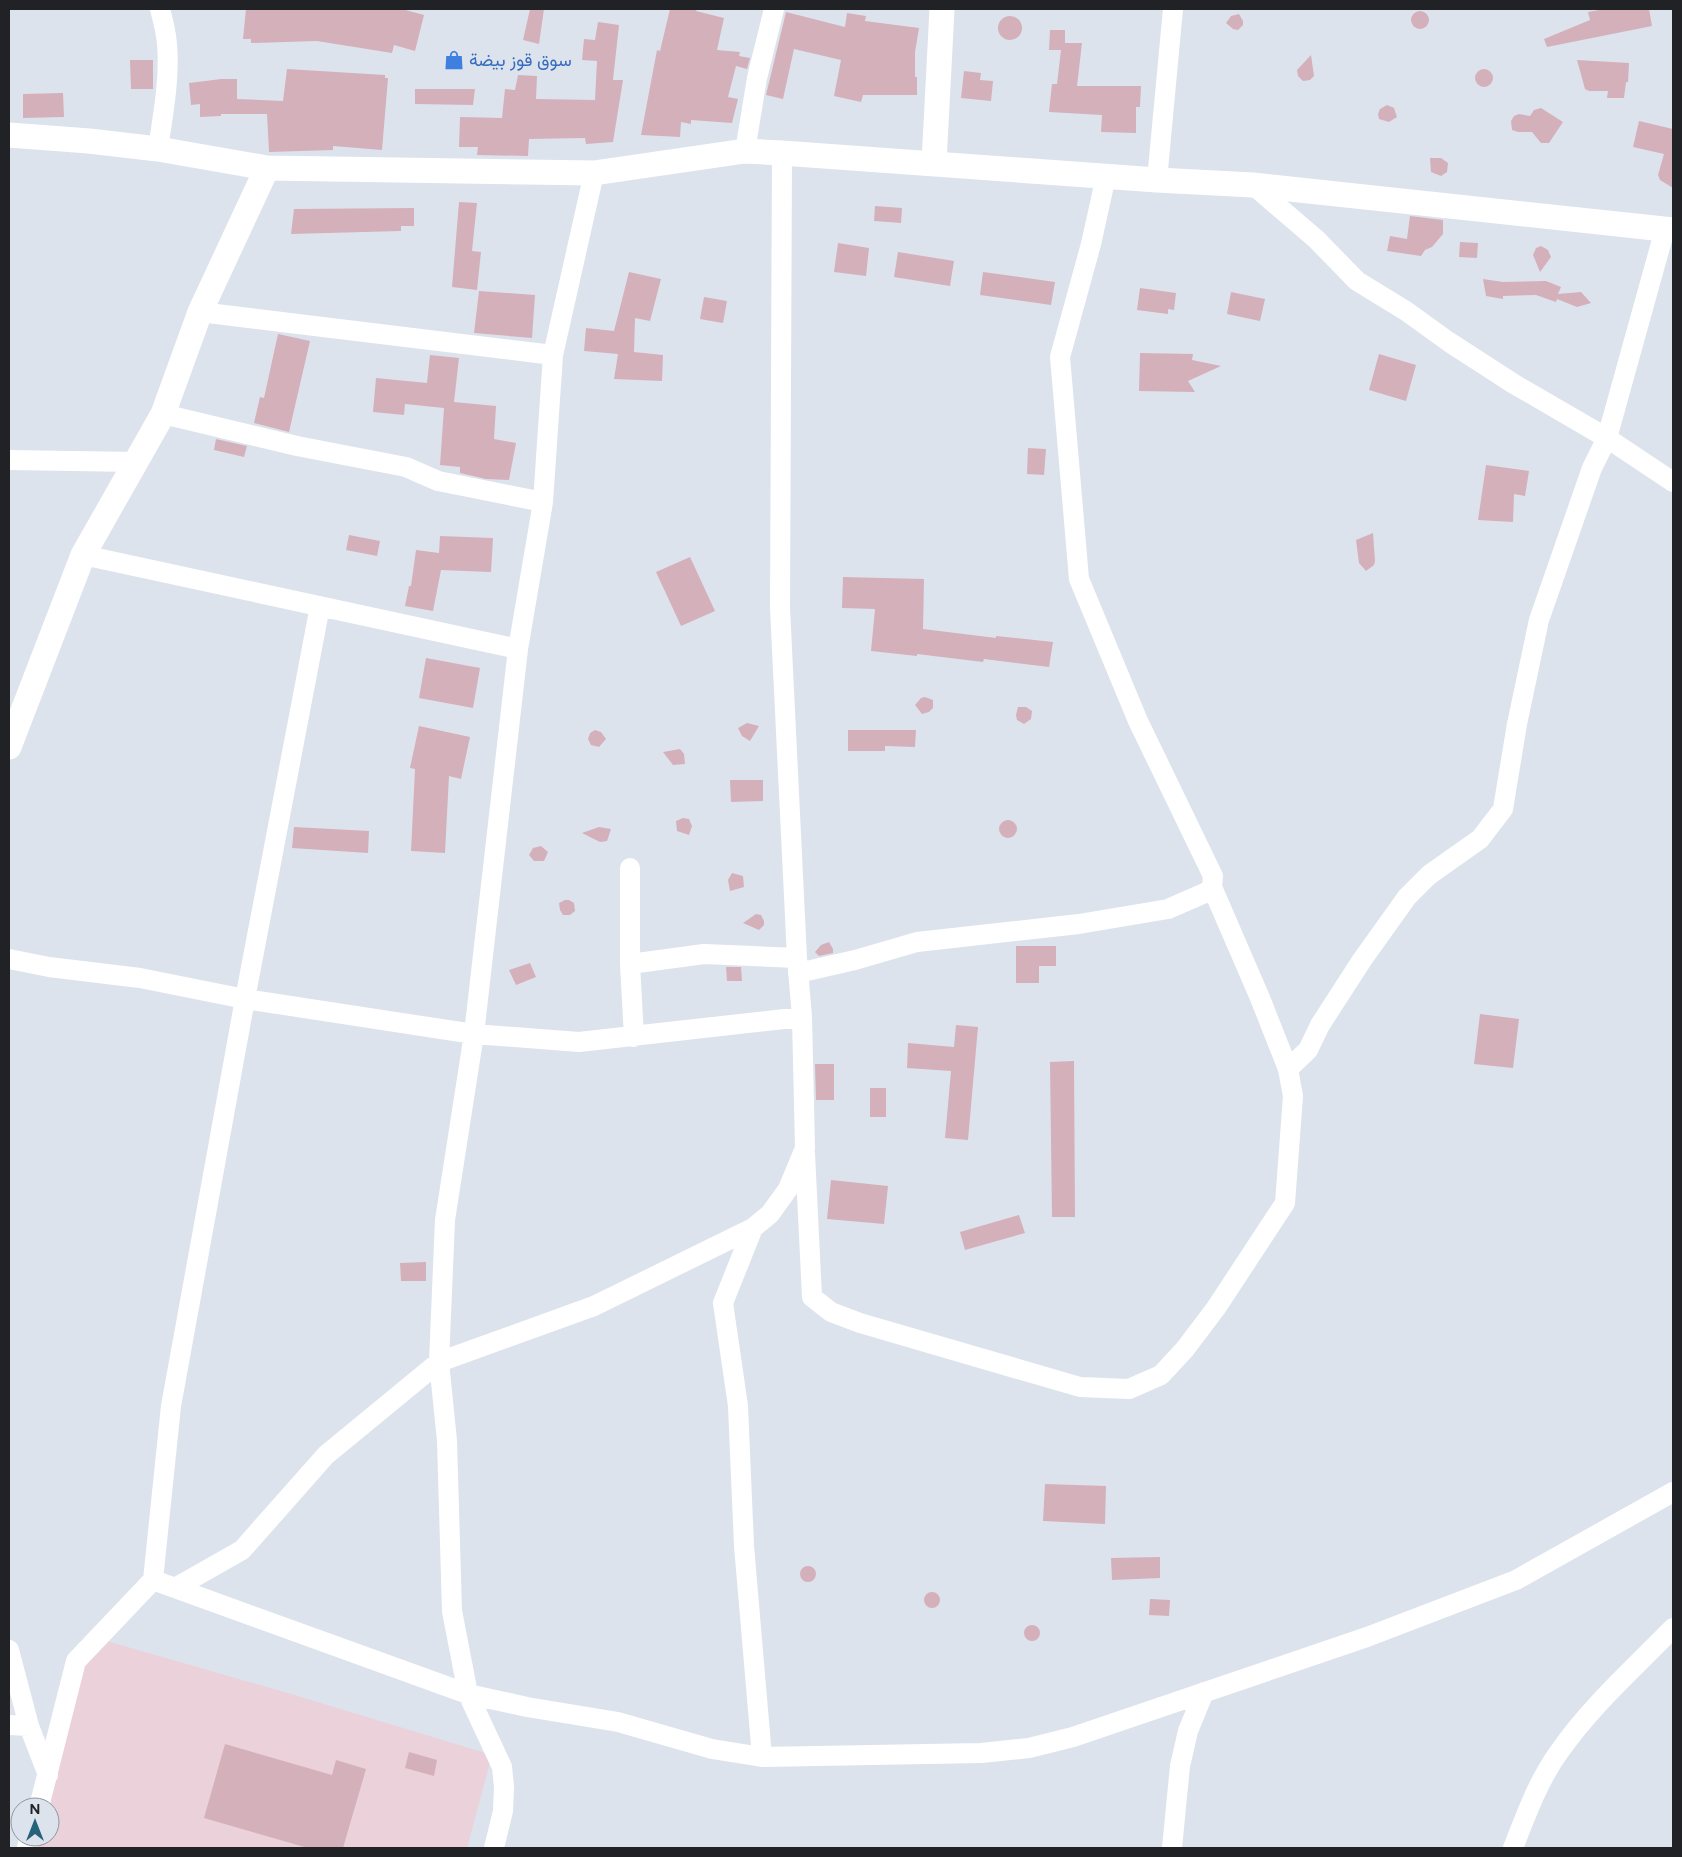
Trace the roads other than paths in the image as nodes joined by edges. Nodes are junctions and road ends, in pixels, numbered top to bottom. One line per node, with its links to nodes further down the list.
1 (160, 9): 6 (street)
2 (942, 9): 9 (main road)
3 (1173, 9): 13 (street)
4 (770, 10): 7 (street)
5 (9, 135): 6 (main road)
6 (158, 149): 10 (main road)
7 (745, 151): 8 (main road); 11 (main road)
8 (782, 152): 9 (main road); 32 (street)
9 (934, 163): 12 (main road)
10 (267, 168): 11 (main road); 16 (main road)
11 (594, 173): 17 (street)
12 (1106, 176): 13 (main road); 29 (street)
13 (1157, 180): 14 (main road)
14 (1253, 186): 15 (main road); 19 (street)
15 (1669, 229): 19 (street)
16 (200, 312): 17 (street); 18 (main road)
17 (553, 355): 23 (street)
18 (163, 414): 21 (main road); 23 (street)
19 (1607, 438): 22 (street); 37 (street)
20 (9, 460): 21 (street)
21 (136, 462): 24 (main road)
22 (1673, 482)
23 (543, 502): 26 (street)
24 (83, 555): 25 (street); 27 (main road)
25 (320, 606): 26 (street); 33 (street)
26 (518, 649): 35 (street)
27 (9, 747)
28 (630, 868): 31 (street)
29 (1212, 887): 32 (street); 37 (street)
30 (9, 959): 33 (street)
31 (630, 964): 32 (street); 36 (street)
32 (798, 966): 34 (street)
33 (245, 999): 35 (street); 42 (street)
34 (802, 1017): 36 (street); 38 (street)
35 (474, 1034): 36 (street); 40 (street)
36 (634, 1037)
37 (1288, 1069): 38 (street)
38 (805, 1148): 39 (street)
39 (753, 1228): 40 (street); 50 (street)
40 (439, 1362): 43 (street); 47 (street)
41 (1673, 1492): 46 (street)
42 (152, 1580): 43 (street); 51 (street)
43 (174, 1588): 47 (street)
44 (1673, 1628): 55 (street)
45 (9, 1650): 49 (street)
46 (1204, 1692): 50 (street); 54 (street)
47 (468, 1694): 50 (street); 53 (street)
48 (9, 1726): 49 (street)
49 (29, 1726): 51 (street)
50 (762, 1757)
51 (48, 1775): 52 (street)
52 (42, 1797)
53 (494, 1848)
54 (1172, 1848)
55 (1513, 1848)

